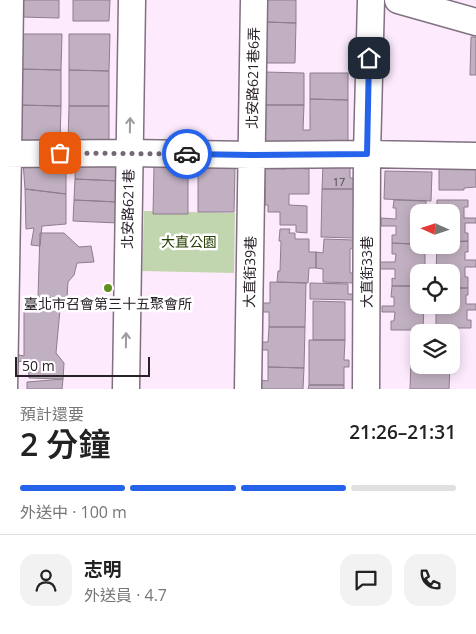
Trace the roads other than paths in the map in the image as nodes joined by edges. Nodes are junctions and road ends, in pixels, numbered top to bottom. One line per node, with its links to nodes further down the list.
1 (10, 0): 8 (street)
2 (132, 0): 7 (street, 北安路621巷, one-way to 2)
3 (254, 0): 10 (street, 北安路621巷6弄)
4 (371, 0): 9 (street, 大直街33巷)
5 (398, 0): 6 (street)
6 (476, 22)
7 (129, 153): 8 (street); 10 (street); 13 (street, 北安路621巷, one-way to 7)
8 (4, 154): 12 (street)
9 (367, 154): 10 (street); 11 (street); 15 (street, 大直街33巷)
10 (252, 155): 14 (street, 大直街39巷)
11 (476, 156)
12 (4, 389)
13 (126, 389)
14 (248, 389)
15 (366, 389)

